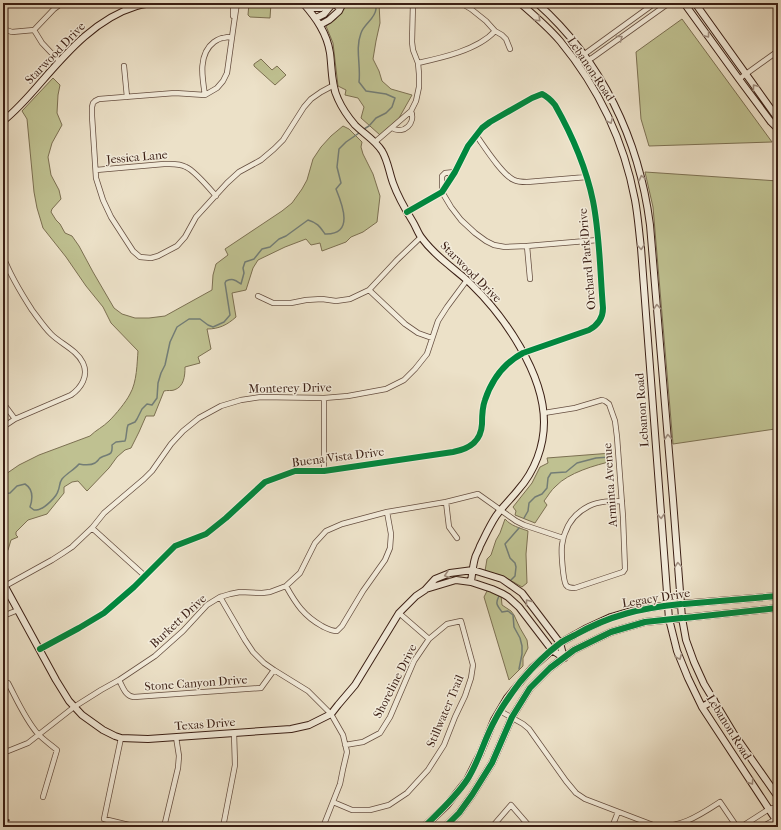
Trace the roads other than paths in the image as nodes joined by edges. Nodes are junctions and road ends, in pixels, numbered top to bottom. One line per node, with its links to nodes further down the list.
1 (52, 3): 18 (street)
2 (62, 3): 18 (street)
3 (153, 3): 30 (main road, Starwood Drive)
4 (233, 3): 20 (street)
5 (237, 3): 20 (street)
6 (303, 3): 17 (main road, Starwood Drive)
7 (333, 3): 16 (main road); 17 (main road); 19 (main road)
8 (413, 3): 31 (street)
9 (461, 3): 24 (street)
10 (520, 3): 32 (main road, Lebanon Road, one-way to 32)
11 (537, 3): 28 (main road, Lebanon Road)
12 (655, 3): 28 (street)
13 (669, 3): 29 (street, one-way to 13)
14 (684, 3): 35 (main road, one-way to 35)
15 (695, 3): 34 (main road)
16 (342, 6): 21 (main road)
17 (308, 8): 19 (main road, Starwood Drive)
18 (54, 10): 23 (street)
19 (316, 18): 21 (main road, Starwood Drive)
20 (234, 23): 25 (street)
21 (320, 25): 36 (main road, Starwood Drive)
22 (3, 29): 23 (street)
23 (34, 30): 30 (street)
24 (494, 31): 26 (street); 31 (street)
25 (232, 37): 37 (street); 37 (street)
26 (510, 49)
27 (778, 51): 34 (street)
28 (584, 54): 29 (main road, Lebanon Road); 32 (street)
29 (588, 60): 32 (street); 69 (main road, Lebanon Road, one-way to 29)
30 (59, 61): 41 (main road, Starwood Drive)
31 (418, 63): 39 (street)
32 (577, 63): 70 (main road, Lebanon Road, one-way to 70)
33 (124, 66): 38 (street)
34 (745, 74): 35 (street); 40 (main road, one-way to 34)
35 (739, 79): 43 (main road)
36 (334, 85): 45 (main road, Starwood Drive); 50 (street)
37 (205, 95): 38 (street)
38 (127, 97): 46 (street)
39 (411, 111): 42 (street); 42 (street)
40 (778, 119)
41 (3, 121)
42 (392, 128): 45 (street)
43 (778, 129)
44 (476, 135): 47 (street); 48 (street); 48 (street, Orchard Park Drive)
45 (375, 142): 51 (main road, Starwood Drive)
46 (96, 170): 50 (street, Jessica Lane); 50 (street)
47 (455, 172): 49 (street); 49 (street)
48 (587, 177): 53 (street, Orchard Park Drive)
49 (442, 192): 51 (street); 54 (street)
50 (216, 196)
51 (407, 212): 52 (main road, Starwood Drive)
52 (421, 237): 57 (main road, Starwood Drive); 58 (street)
53 (598, 240): 54 (street); 61 (street, Orchard Park Drive)
54 (527, 246): 56 (street)
55 (3, 256): 65 (street)
56 (530, 279)
57 (467, 280): 60 (street, Monterey Drive); 61 (main road, Starwood Drive)
58 (369, 290): 59 (street); 60 (street)
59 (258, 296)
60 (432, 338): 62 (street, Monterey Drive)
61 (523, 353): 64 (main road, Starwood Drive); 67 (street, Orchard Park Drive)
62 (324, 398): 68 (street); 75 (street, Monterey Drive)
63 (3, 403): 65 (street)
64 (544, 412): 71 (street, Arminta Avenue); 73 (main road, Starwood Drive)
65 (15, 419): 66 (street)
66 (3, 426)
67 (478, 438): 68 (street, Buena Vista Drive)
68 (324, 471): 79 (street, Buena Vista Drive)
69 (671, 476): 70 (main road); 90 (main road, Lebanon Road, one-way to 69)
70 (658, 477): 91 (main road, Lebanon Road, one-way to 91)
71 (622, 501): 77 (street); 77 (street, Arminta Avenue)
72 (446, 502): 73 (street, Burkett Drive); 74 (street, Burkett Drive); 76 (street)
73 (500, 510): 77 (street, Burkett Drive); 78 (main road, Starwood Drive)
74 (387, 512): 83 (street, Burkett Drive); 83 (street)
75 (92, 528): 79 (street); 82 (street, Monterey Drive)
76 (457, 538)
77 (564, 538)
78 (473, 570): 80 (main road, Texas Drive); 81 (main road, Starwood Drive); 84 (main road, Texas Drive, one-way to 84)
79 (145, 576): 103 (street, Buena Vista Drive)
80 (502, 579): 85 (main road); 86 (main road, Texas Drive)
81 (471, 582): 84 (main road, Texas Drive); 85 (main road, Texas Drive)
82 (4, 585): 93 (main road, Texas Drive)
83 (286, 586): 88 (street, Burkett Drive)
84 (424, 590): 94 (main road, Texas Drive)
85 (498, 591): 89 (main road, Texas Drive)
86 (519, 591): 89 (main road); 96 (main road, Texas Drive, one-way to 86)
87 (778, 596): 90 (main road, Legacy Drive)
88 (220, 597): 106 (street); 107 (street, Burkett Drive)
89 (511, 599): 100 (main road, Texas Drive)
90 (682, 604): 91 (main road, Legacy Drive); 97 (main road, Lebanon Road)
91 (668, 605): 98 (main road, Lebanon Road); 102 (main road, Legacy Drive)
92 (778, 608): 97 (main road, Legacy Drive)
93 (18, 610): 95 (street); 103 (main road, Texas Drive)
94 (399, 613): 101 (street); 113 (main road, Texas Drive)
95 (3, 616)
96 (539, 616): 100 (main road); 102 (main road, Texas Drive)
97 (682, 618): 98 (main road, Legacy Drive); 109 (main road, Lebanon Road)
98 (670, 620): 105 (main road, Legacy Drive); 111 (main road, Lebanon Road, one-way to 111)
99 (461, 621): 101 (street, Shoreline Drive); 123 (street, Stillwater Trail)
100 (531, 623): 104 (main road, Texas Drive)
101 (429, 639): 119 (street, Shoreline Drive)
102 (560, 643): 104 (main road, Legacy Drive); 105 (main road, Texas Drive)
103 (40, 649): 110 (main road, Texas Drive)
104 (552, 650): 105 (main road, Texas Drive); 112 (main road, Legacy Drive)
105 (564, 658): 114 (main road, Legacy Drive)
106 (274, 670): 107 (street, Stone Canyon Drive); 113 (street)
107 (119, 680): 110 (street, Burkett Drive)
108 (5, 684): 116 (street)
109 (714, 700): 111 (main road); 122 (main road, Lebanon Road)
110 (74, 707): 116 (street, Burkett Drive); 118 (main road, Texas Drive)
111 (702, 707): 125 (main road, Lebanon Road, one-way to 125)
112 (500, 711): 114 (street); 133 (main road, Legacy Drive)
113 (331, 714): 115 (main road, Texas Drive); 119 (street)
114 (512, 717): 126 (street); 134 (main road, Legacy Drive)
115 (234, 733): 117 (main road, Texas Drive); 131 (street)
116 (39, 734): 120 (street, Burkett Drive); 121 (street)
117 (176, 737): 118 (main road, Texas Drive); 130 (street)
118 (121, 738): 129 (street)
119 (345, 745): 123 (street)
120 (3, 753)
121 (43, 797)
122 (778, 797)
123 (333, 802): 132 (street)
124 (778, 807): 125 (street)
125 (769, 809): 127 (main road, Lebanon Road); 139 (street)
126 (618, 812): 128 (street); 137 (street)
127 (777, 819): 140 (street)
128 (674, 826): 138 (street)
129 (137, 827)
130 (164, 827)
131 (223, 827)
132 (323, 827)
133 (424, 827)
134 (445, 827)
135 (492, 827): 136 (street)
136 (530, 827)
137 (612, 827)
138 (737, 827)
139 (741, 827)
140 (762, 827)

